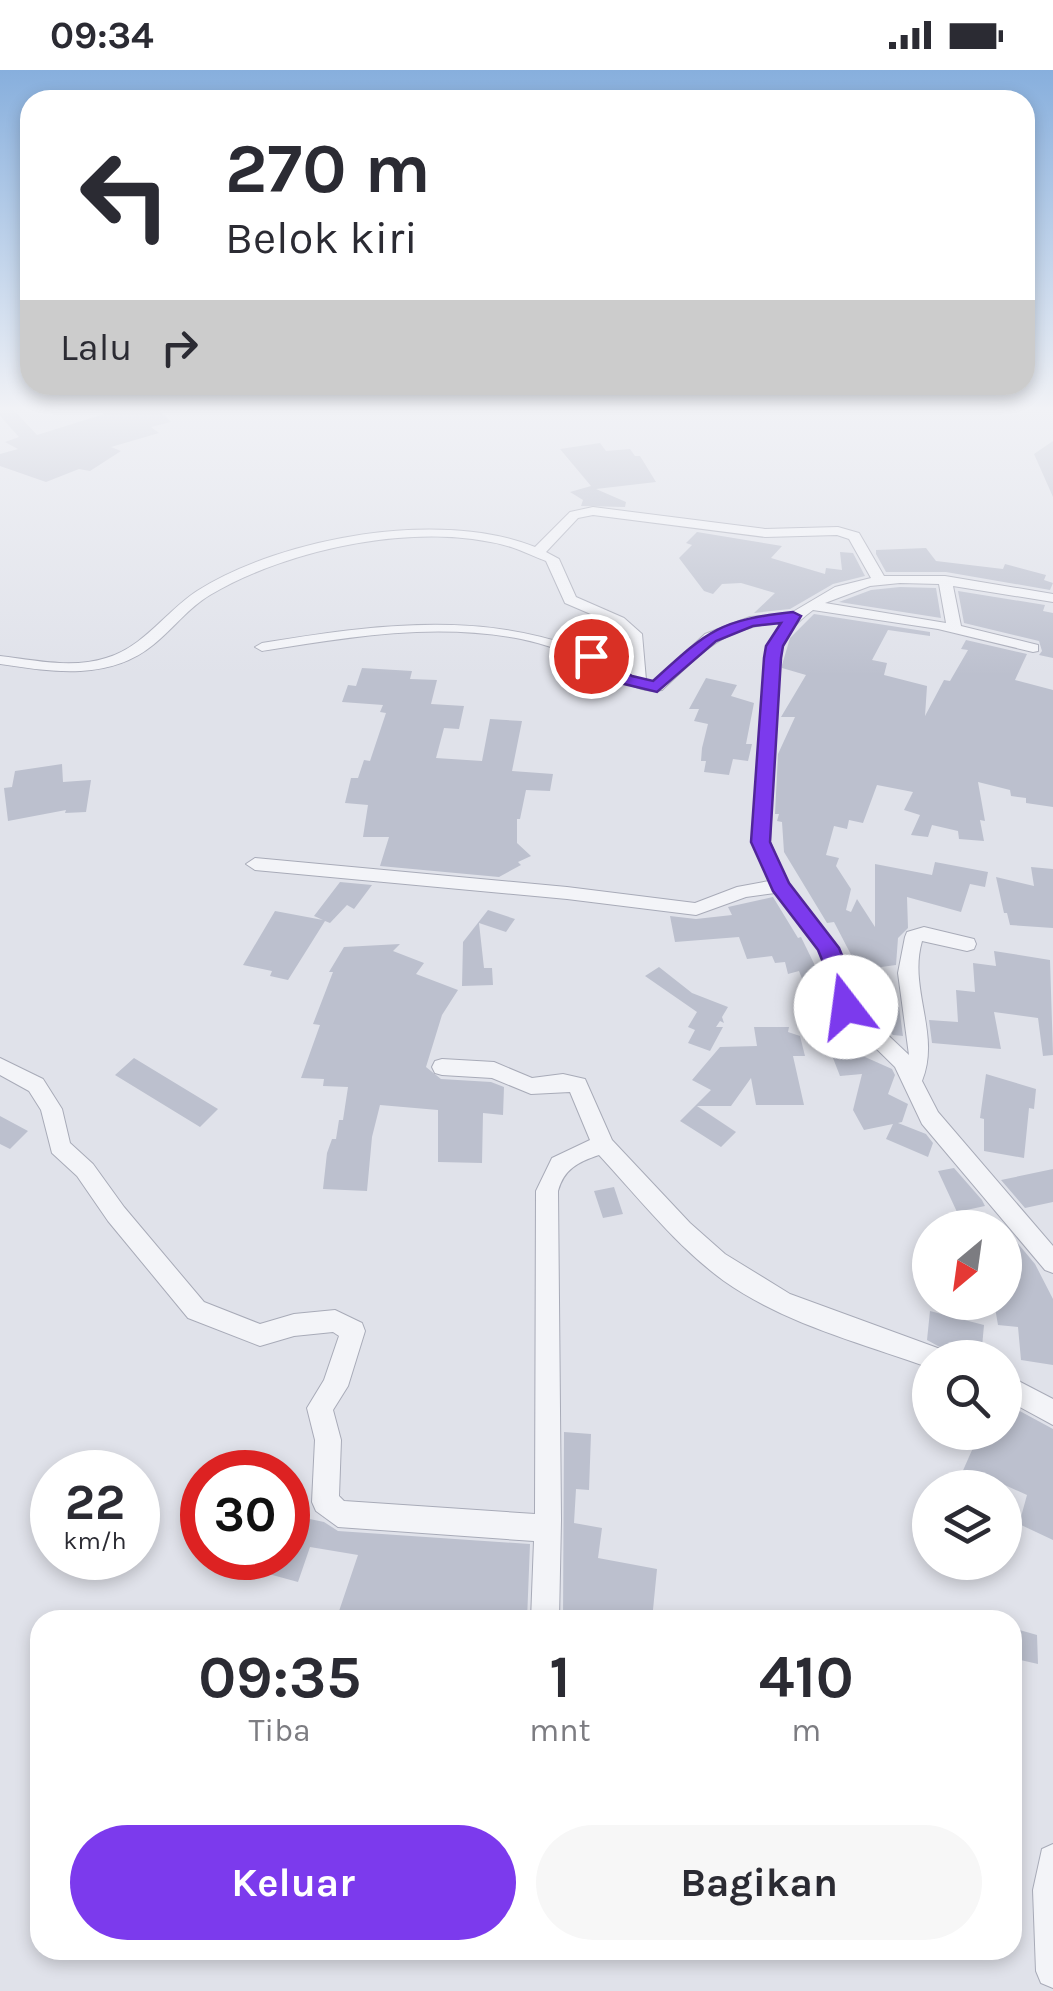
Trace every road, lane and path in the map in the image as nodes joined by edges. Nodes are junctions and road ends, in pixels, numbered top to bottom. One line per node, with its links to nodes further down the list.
1 (539, 552): 2 (street); 10 (street); 11 (street)
2 (879, 580): 3 (street); 5 (street)
3 (945, 580): 4 (street); 7 (street)
4 (1053, 598)
5 (810, 605): 6 (street); 7 (street)
6 (793, 616): 11 (street); 13 (street)
7 (954, 629): 9 (street)
8 (262, 648): 11 (street)
9 (1032, 648)
10 (0, 660)
11 (639, 684)
12 (255, 864): 13 (street)
13 (780, 886): 17 (street)
14 (967, 944): 17 (street)
15 (0, 1066): 23 (street)
16 (442, 1067): 18 (street)
17 (914, 1077): 19 (street)
18 (602, 1145): 20 (street); 23 (street)
19 (1053, 1263)
20 (912, 1350)
21 (1022, 1396): 22 (street)
22 (1053, 1413)
23 (548, 1520): 24 (street)
24 (545, 1610)
25 (1053, 1860): 26 (street)
26 (1053, 1970)

